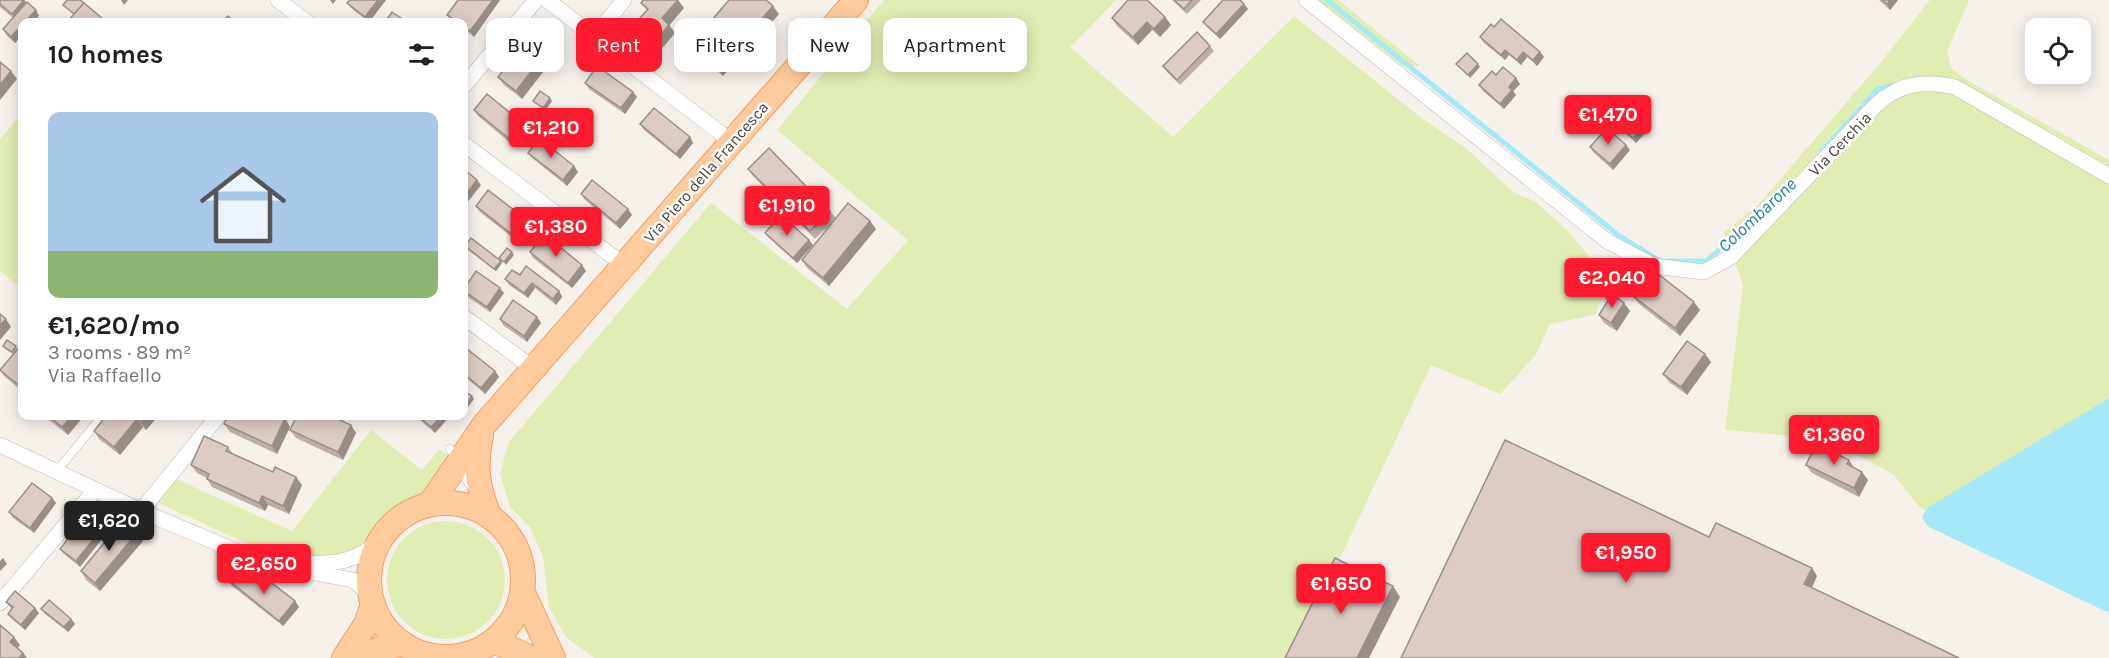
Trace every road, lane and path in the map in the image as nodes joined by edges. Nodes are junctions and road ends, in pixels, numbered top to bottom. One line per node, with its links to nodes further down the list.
1 (278, 0): 7 (street)
2 (536, 0): 11 (street)
3 (547, 0): 9 (street)
4 (624, 0): 8 (street)
5 (856, 0): 12 (main road, Via Piero della Francesca)
6 (1306, 0): 14 (street, Via Cerchia)
7 (302, 18)
8 (610, 18)
9 (576, 22)
10 (642, 72): 12 (street)
11 (468, 81)
12 (732, 142): 15 (main road, Via Piero della Francesca)
13 (468, 147): 15 (street)
14 (2109, 176)
15 (624, 265): 17 (main road, Via Piero della Francesca)
16 (468, 319): 17 (street)
17 (534, 369): 20 (main road, Via Piero della Francesca)
18 (99, 420): 23 (lane)
19 (215, 420): 27 (street)
20 (484, 425): 22 (main road, Via Piero della Francesca); 26 (main road, Via Piero della Francesca)
21 (0, 445): 23 (street)
22 (454, 456): 25 (main road, Via Piero della Francesca); 26 (lane)
23 (56, 472): 24 (street)
24 (95, 490): 27 (street); 32 (street)
25 (430, 504): 26 (main road); 28 (main road)
26 (485, 505): 30 (main road)
27 (141, 511): 29 (street)
28 (380, 541): 29 (street); 31 (main road)
29 (267, 564): 31 (street)
30 (523, 593): 33 (main road); 38 (main road)
31 (372, 599): 34 (main road); 35 (main road)
32 (0, 603)
33 (482, 650): 34 (main road); 37 (main road)
34 (414, 652): 36 (main road)
35 (344, 658)
36 (362, 658)
37 (531, 658)
38 (553, 658)

